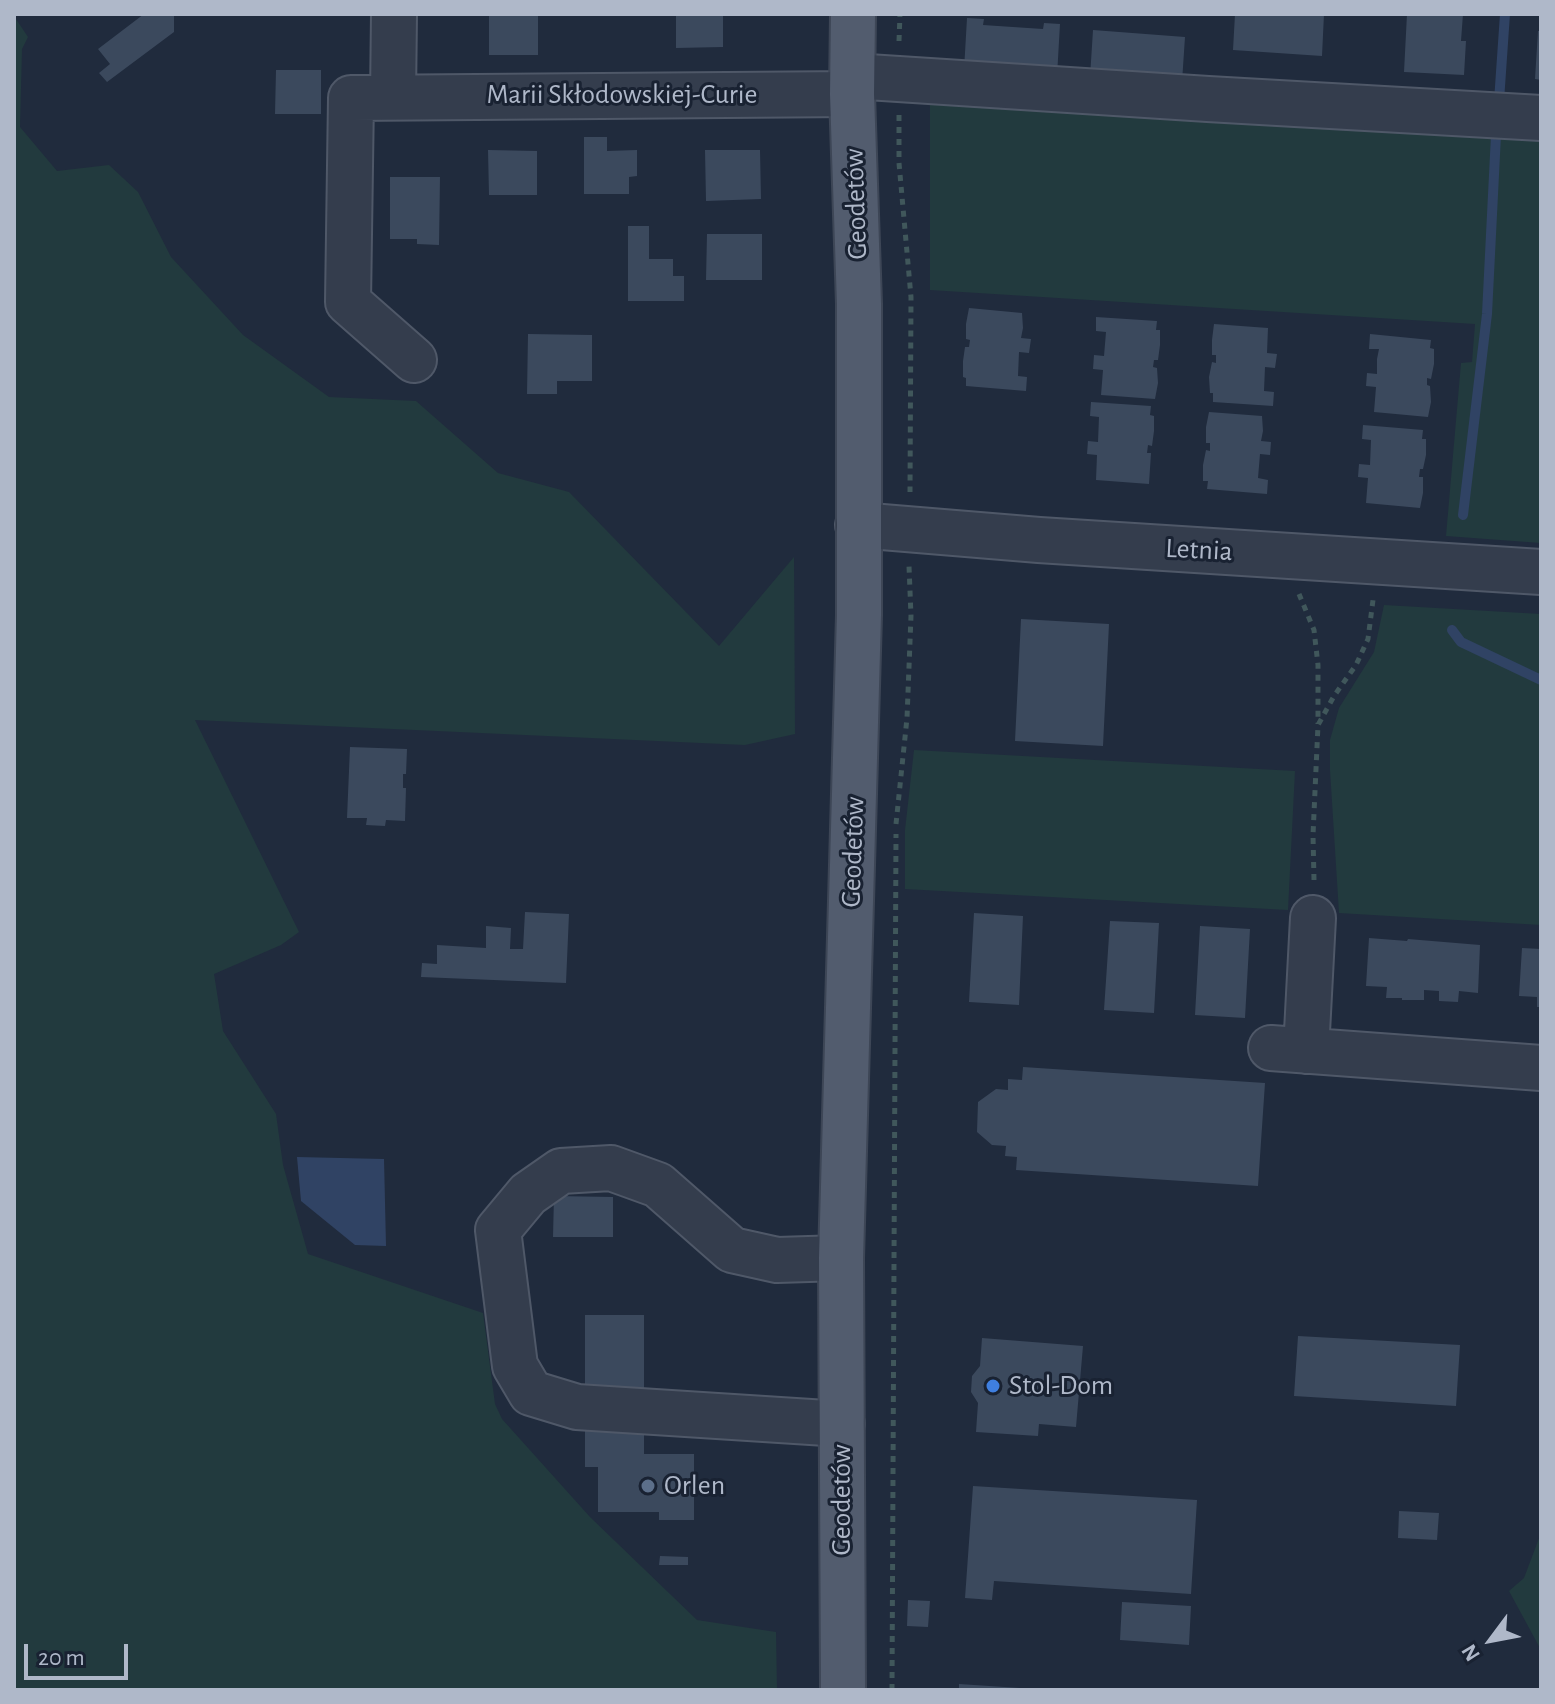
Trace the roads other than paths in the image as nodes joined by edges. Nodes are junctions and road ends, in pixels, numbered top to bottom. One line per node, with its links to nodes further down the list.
1 (394, 14): 4 (street)
2 (853, 14): 3 (main road, Geodetów)
3 (852, 85): 4 (street, Marii Skłodowskiej-Curie); 5 (street, Marii Skłodowskiej-Curie); 7 (main road, Geodetów)
4 (393, 97): 6 (street, Marii Skłodowskiej-Curie)
5 (1541, 118)
6 (414, 360)
7 (858, 525): 8 (street, Letnia); 11 (main road, Geodetów)
8 (1541, 572)
9 (1313, 918): 10 (street)
10 (1541, 1068)
11 (841, 1258): 12 (main road, Geodetów); 12 (street)
12 (842, 1424): 13 (main road, Geodetów)
13 (843, 1690)

